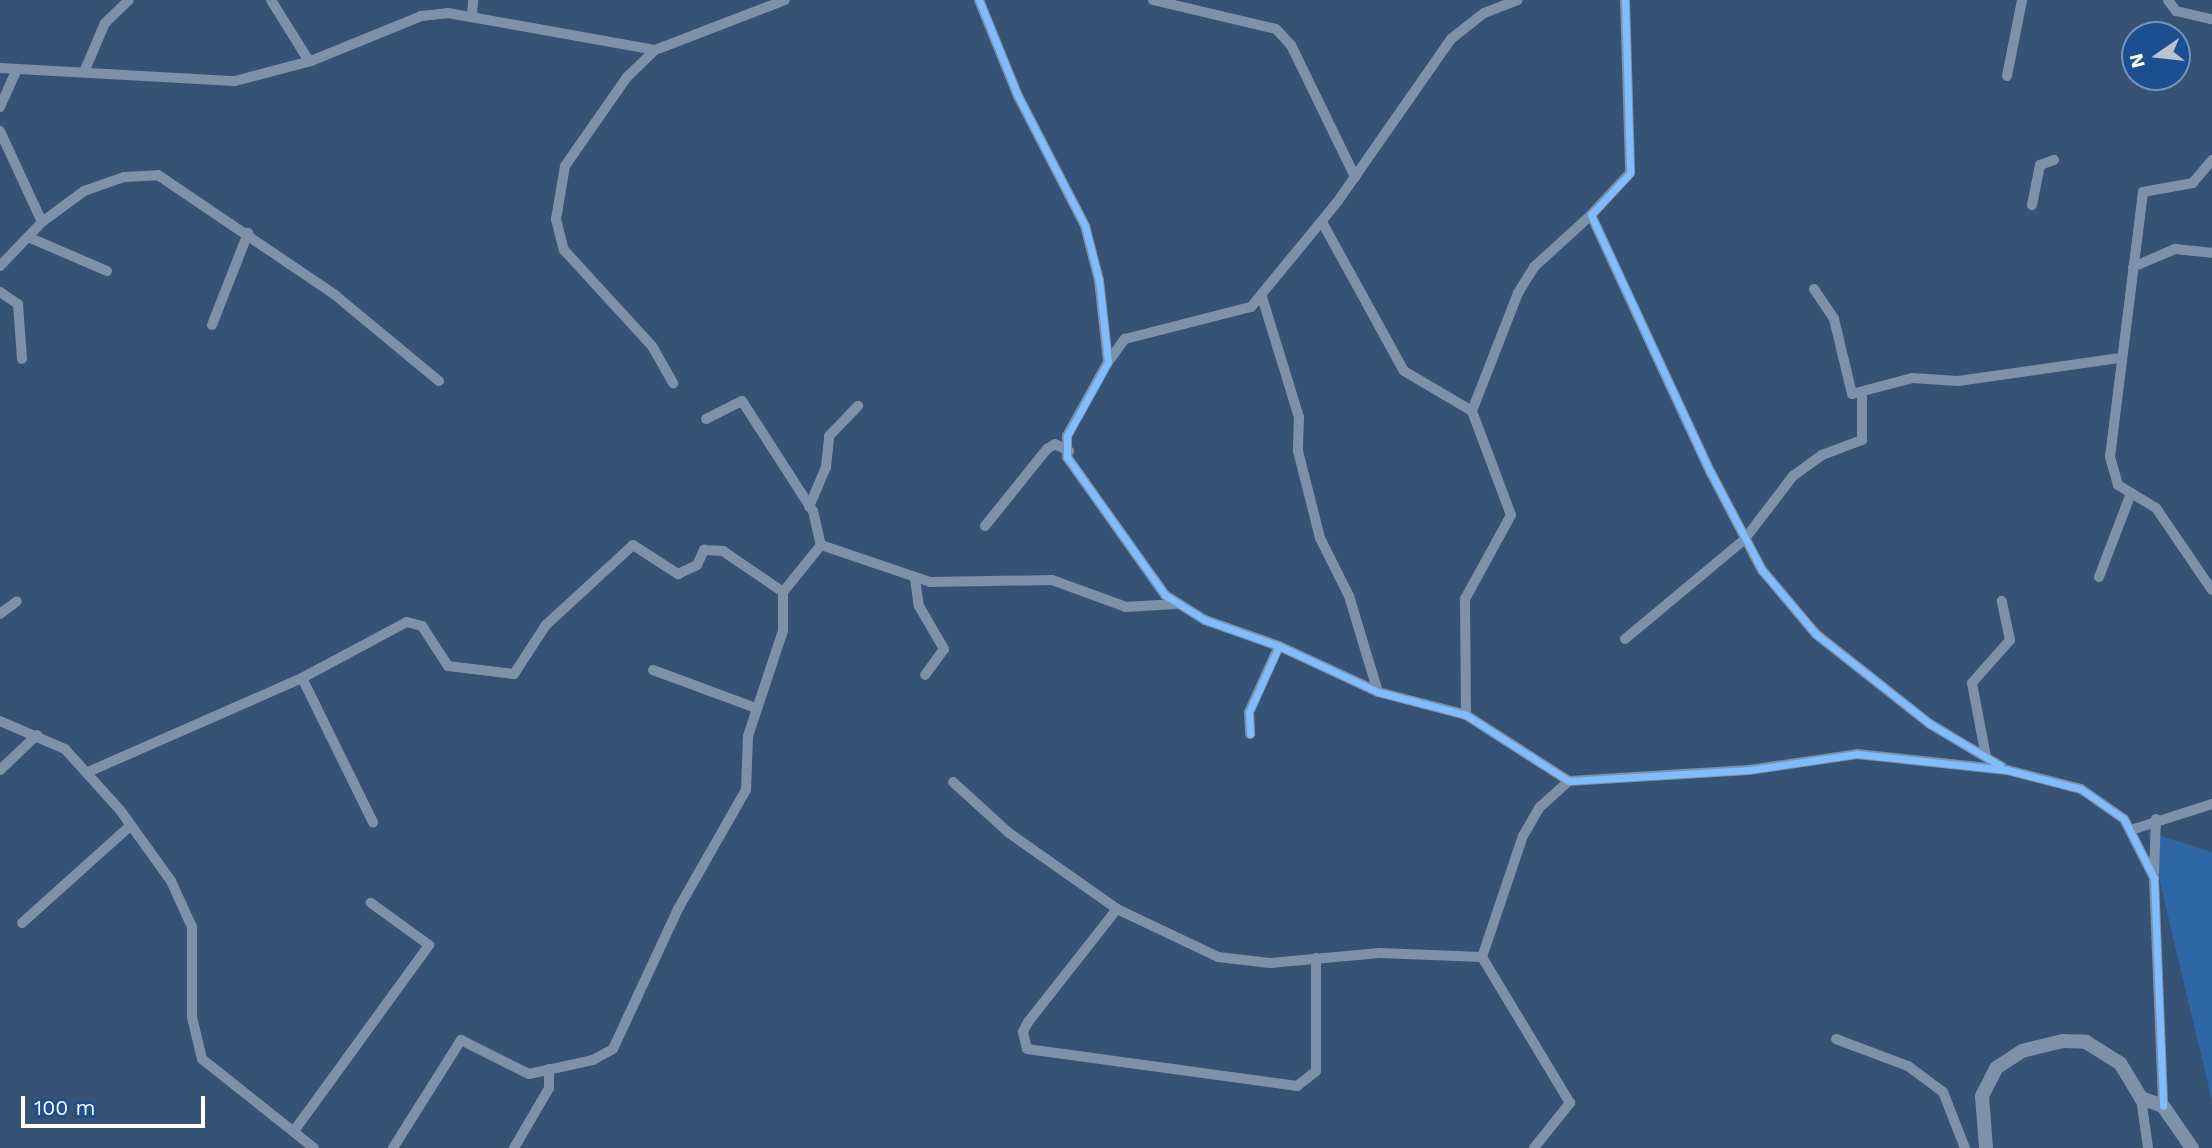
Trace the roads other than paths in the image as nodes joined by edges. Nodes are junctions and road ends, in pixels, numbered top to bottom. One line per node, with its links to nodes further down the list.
1 (129, 0): 17 (street)
2 (271, 0): 14 (street)
3 (473, 0): 11 (street)
4 (785, 0): 13 (street)
5 (979, 0): 40 (street)
6 (1153, 0): 23 (street)
7 (1518, 0): 23 (street)
8 (1625, 0): 25 (street)
9 (2022, 0): 18 (street)
10 (2168, 0): 12 (street)
11 (472, 16): 13 (street); 14 (street)
12 (2212, 19)
13 (655, 50): 42 (street)
14 (309, 61): 17 (street)
15 (0, 68): 16 (street)
16 (17, 69): 17 (street); 19 (street)
17 (84, 72)
18 (2007, 76)
19 (0, 107)
20 (0, 131): 26 (street)
21 (2054, 160): 24 (street)
22 (2212, 160): 32 (street)
23 (1355, 177): 27 (street)
24 (2032, 205)
25 (1591, 215): 45 (street); 51 (street)
26 (42, 222): 28 (street); 29 (street)
27 (1322, 222): 36 (street); 45 (street)
28 (248, 233): 37 (street); 41 (street)
29 (28, 237): 31 (street); 33 (street)
30 (2212, 253): 32 (street)
31 (0, 266)
32 (2133, 267): 38 (street)
33 (107, 271)
34 (1814, 289): 43 (street)
35 (0, 292): 39 (street)
36 (1262, 297): 40 (street); 66 (street)
37 (212, 325)
38 (2120, 358): 43 (street); 48 (street)
39 (22, 359)
40 (1108, 362): 47 (street)
41 (439, 381)
42 (673, 383)
43 (1862, 395): 51 (street)
44 (858, 406): 49 (street)
45 (1472, 411): 68 (street)
46 (706, 419): 49 (street)
47 (1069, 452): 50 (street); 59 (street)
48 (2131, 493): 53 (street); 55 (street)
49 (809, 507): 52 (street)
50 (985, 526)
51 (1744, 540): 61 (street); 72 (street)
52 (821, 545): 54 (street); 56 (street)
53 (2099, 577)
54 (915, 579): 59 (street); 64 (street)
55 (2212, 590)
56 (783, 592): 65 (street); 67 (street)
57 (17, 601): 60 (street)
58 (2002, 601): 72 (street)
59 (1175, 604): 62 (street)
60 (0, 614)
61 (1625, 639)
62 (1279, 646): 66 (street); 70 (street)
63 (653, 670): 67 (street)
64 (925, 675)
65 (302, 678): 75 (street); 80 (street)
66 (1378, 692): 68 (street)
67 (756, 708): 90 (street)
68 (1466, 715): 76 (street)
69 (0, 721): 71 (street)
70 (1250, 734)
71 (37, 735): 73 (street); 75 (street)
72 (1986, 757): 74 (street)
73 (0, 769)
74 (2007, 770): 76 (street); 82 (street)
75 (88, 772): 81 (street)
76 (1569, 781): 87 (street)
77 (953, 782): 85 (street)
78 (2212, 804): 79 (street)
79 (2156, 819): 82 (street); 83 (street)
80 (373, 822)
81 (129, 827): 86 (street); 93 (street)
82 (2131, 830): 83 (street)
83 (2154, 878): 92 (street)
84 (371, 903): 93 (street)
85 (1117, 909): 88 (street); 88 (street)
86 (22, 923)
87 (1482, 957): 88 (street); 97 (street)
88 (1316, 958)
89 (1836, 1039): 98 (street)
90 (549, 1069): 95 (street); 96 (street)
91 (2141, 1098): 92 (street); 99 (street); 100 (street)
92 (2163, 1106): 101 (street)
93 (294, 1130): 94 (street)
94 (314, 1148)
95 (393, 1148)
96 (514, 1148)
97 (1534, 1148)
98 (1965, 1148)
99 (1986, 1148)
100 (2148, 1148)
101 (2192, 1148)

